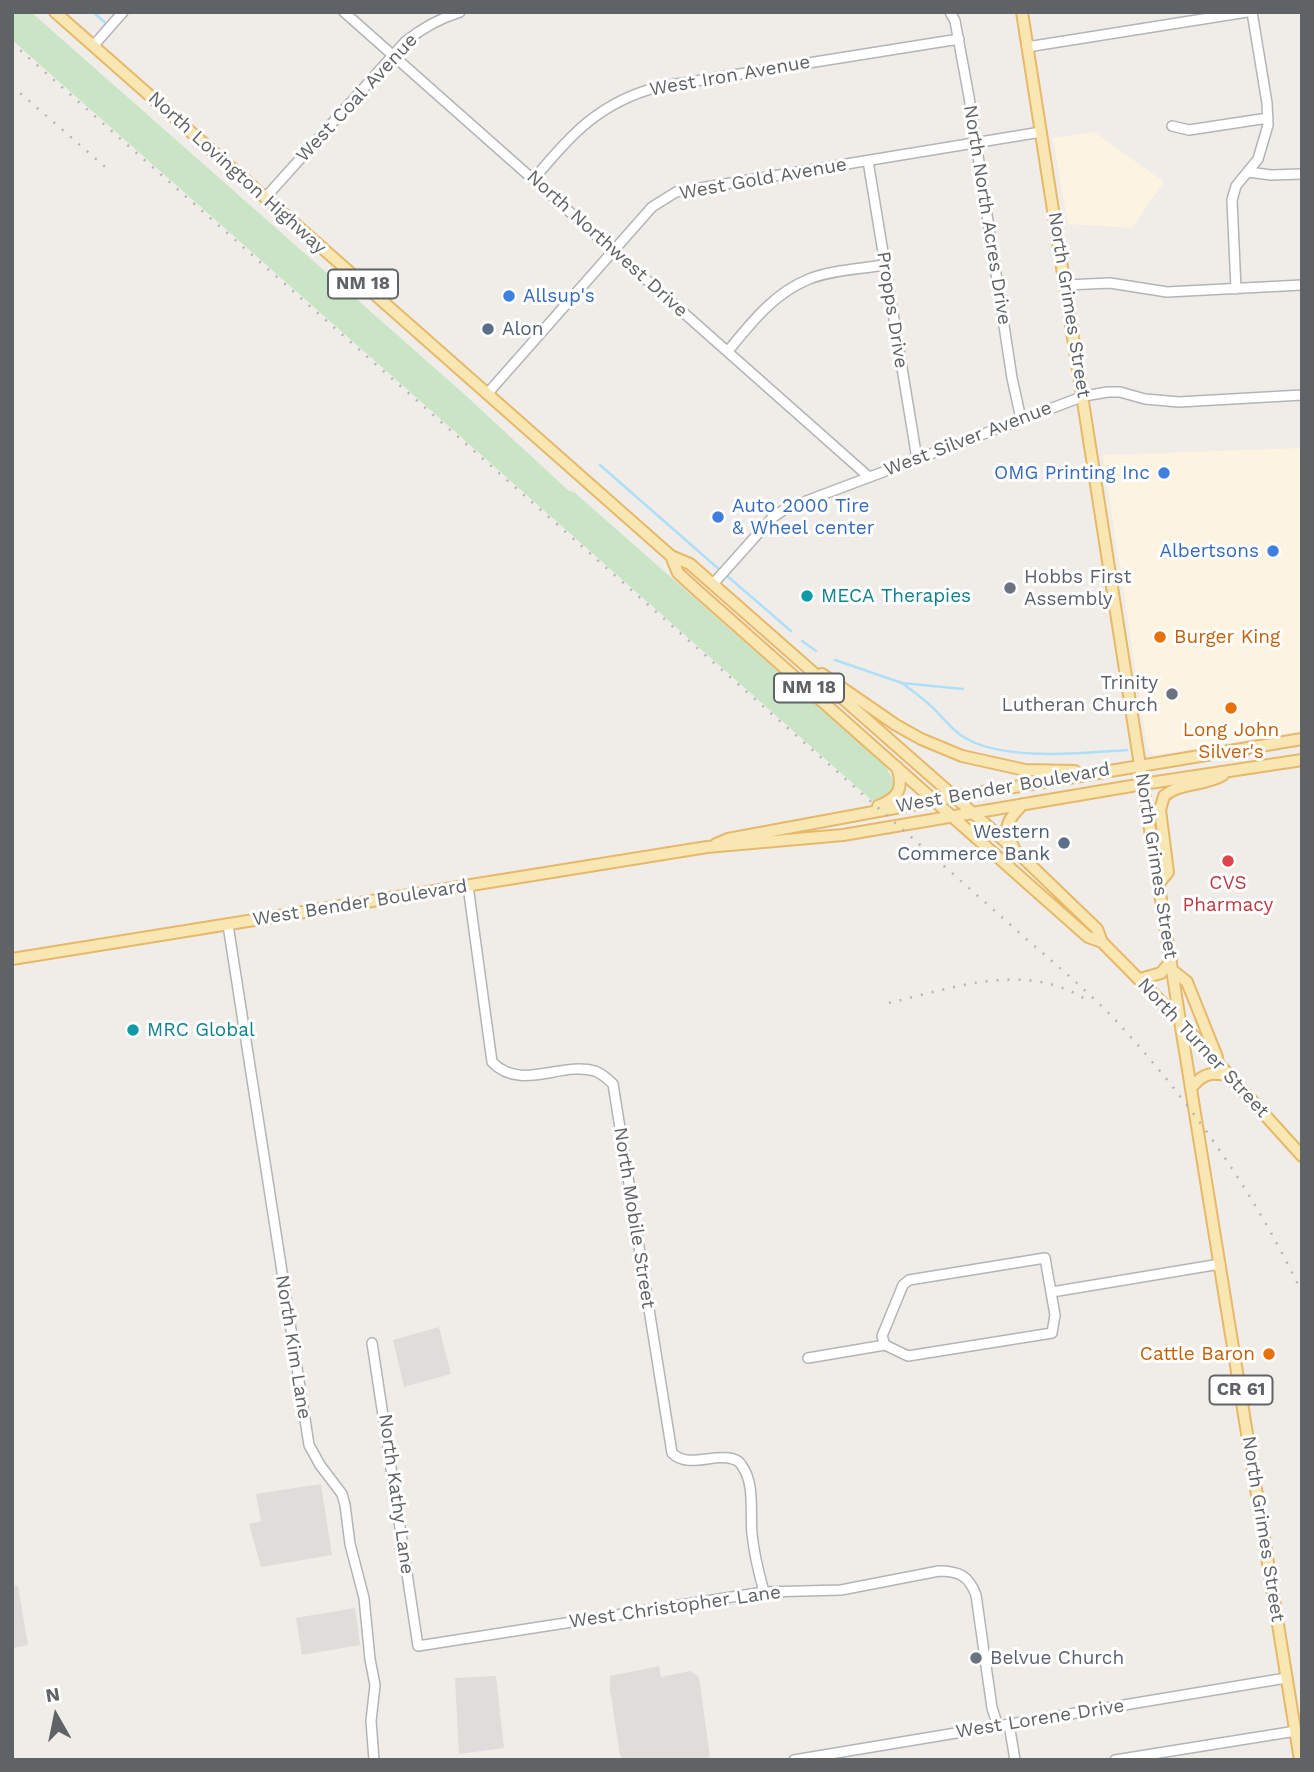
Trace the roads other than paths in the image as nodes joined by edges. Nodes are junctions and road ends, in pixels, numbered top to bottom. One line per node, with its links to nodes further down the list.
1 (55, 12): 10 (main road, North Lovington Highway / NM 18)
2 (123, 12): 10 (street)
3 (344, 12): 12 (street, North Northwest Drive)
4 (460, 12): 12 (street, West Coal Avenue)
5 (950, 12): 9 (street, North North Acres Drive)
6 (1022, 12): 11 (main road, North Grimes Street / CR 61)
7 (1247, 12): 11 (street)
8 (1252, 12): 13 (street)
9 (959, 39): 16 (street, North North Acres Drive); 20 (street, West Iron Avenue)
10 (94, 45): 21 (main road, North Lovington Highway / NM 18)
11 (1027, 47): 15 (main road, North Grimes Street / CR 61)
12 (393, 55): 20 (street, North Northwest Drive); 21 (street, West Coal Avenue)
13 (1268, 118): 14 (street); 18 (street)
14 (1171, 126)
15 (1041, 132): 16 (street, West Gold Avenue); 24 (main road, North Grimes Street / CR 61)
16 (976, 143): 17 (street, West Gold Avenue); 31 (street, North North Acres Drive)
17 (868, 161): 22 (street, West Gold Avenue); 23 (street, Propps Drive)
18 (1248, 172): 19 (street); 26 (street)
19 (1302, 174)
20 (534, 179): 22 (street, North Northwest Drive)
21 (265, 198): 28 (main road, North Lovington Highway / NM 18)
22 (614, 250): 27 (street, North Northwest Drive); 28 (street, West Gold Avenue)
23 (884, 265): 27 (street); 32 (street, Propps Drive)
24 (1066, 285): 26 (street); 30 (main road, North Grimes Street / CR 61)
25 (1302, 285): 26 (street)
26 (1236, 289)
27 (728, 351): 33 (street, North Northwest Drive)
28 (487, 394): 34 (main road, North Lovington Highway / NM 18)
29 (1302, 395): 30 (street, West Silver Avenue)
30 (1084, 396): 31 (street, West Silver Avenue); 41 (main road, North Grimes Street / CR 61)
31 (1021, 419): 32 (street, West Silver Avenue)
32 (917, 459): 33 (street, West Silver Avenue)
33 (869, 477): 35 (street, West Silver Avenue)
34 (671, 556): 35 (main road, North Lovington Highway / NM 18); 40 (main road, North Lovington Highway / NM 18)
35 (713, 584): 36 (main road, North Lovington Highway / NM 18)
36 (810, 670): 42 (main road); 45 (main road, North Lovington Highway / NM 18)
37 (1301, 739): 38 (main road); 41 (main road, West Bender Boulevard)
38 (1302, 753)
39 (1302, 761): 43 (main road, West Bender Boulevard)
40 (896, 765): 46 (main road, North Lovington Highway / NM 18); 49 (main road)
41 (1140, 765): 42 (main road, West Bender Boulevard); 44 (main road, North Grimes Street / CR 61)
42 (1102, 771): 45 (main road, West Bender Boulevard)
43 (1230, 771): 44 (main road, West Bender Boulevard); 53 (main road)
44 (1143, 784): 47 (main road, West Bender Boulevard); 53 (main road, North Grimes Street / CR 61)
45 (954, 797): 46 (main road, West Bender Boulevard); 48 (main road, North Turner Street)
46 (936, 800): 49 (main road, West Bender Boulevard); 50 (main road, North Lovington Highway / NM 18)
47 (1023, 804): 48 (main road, West Bender Boulevard); 52 (main road)
48 (971, 812): 50 (main road, West Bender Boulevard); 52 (main road, North Turner Street)
49 (858, 814): 51 (main road, West Bender Boulevard)
50 (953, 816): 51 (main road, West Bender Boulevard); 56 (main road, North Turner Street)
51 (707, 847): 54 (main road, West Bender Boulevard)
52 (1016, 851): 56 (main road, North Turner Street)
53 (1159, 883): 58 (main road, North Grimes Street / CR 61)
54 (468, 886): 55 (main road, West Bender Boulevard); 70 (street, North Mobile Street)
55 (228, 925): 57 (main road, West Bender Boulevard); 76 (street, North Kim Lane)
56 (1102, 942): 59 (main road, North Turner Street)
57 (12, 959)
58 (1172, 965): 59 (main road); 60 (main road, North Grimes Street / CR 61); 61 (main road)
59 (1140, 979): 60 (main road, North Turner Street)
60 (1180, 1021): 61 (main road, North Turner Street); 63 (main road, North Grimes Street / CR 61)
61 (1219, 1063): 62 (main road, North Turner Street)
62 (1231, 1076): 63 (main road); 64 (main road, North Turner Street)
63 (1192, 1087): 65 (main road, North Grimes Street / CR 61)
64 (1302, 1156)
65 (1220, 1264): 66 (street); 72 (main road, North Grimes Street / CR 61)
66 (1052, 1292): 68 (street); 68 (street)
67 (372, 1343): 71 (street, North Kathy Lane)
68 (885, 1345): 69 (street)
69 (808, 1358)
70 (764, 1592): 71 (street, West Christopher Lane); 74 (street, West Christopher Lane)
71 (418, 1646)
72 (1286, 1678): 73 (street, West Lorene Drive); 75 (main road, North Grimes Street / CR 61)
73 (1009, 1724): 74 (street, West Lorene Drive); 78 (street)
74 (998, 1726): 77 (street, West Lorene Drive)
75 (1296, 1731): 79 (street); 80 (main road, North Grimes Street / CR 61)
76 (374, 1760)
77 (794, 1760)
78 (1015, 1760)
79 (1115, 1760)
80 (1300, 1760)

